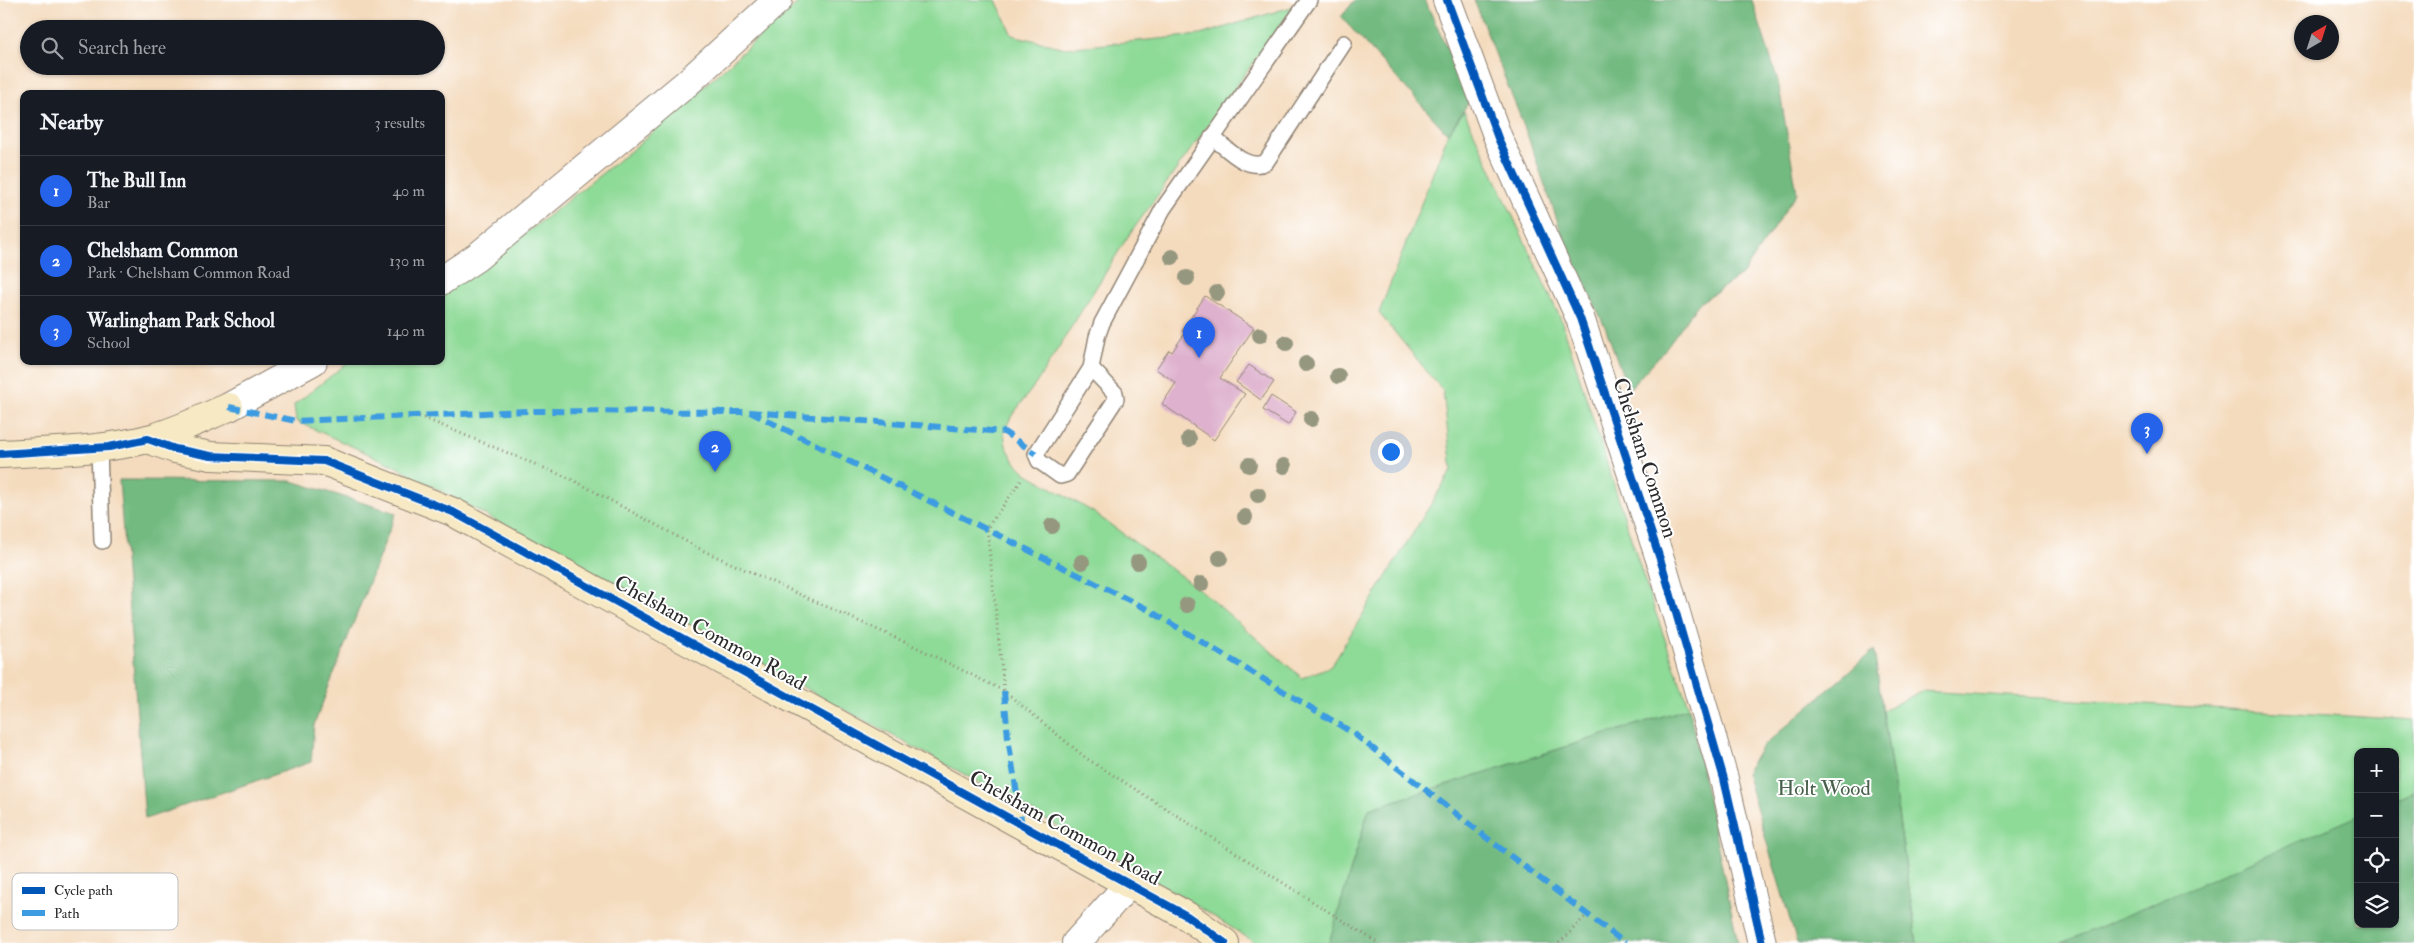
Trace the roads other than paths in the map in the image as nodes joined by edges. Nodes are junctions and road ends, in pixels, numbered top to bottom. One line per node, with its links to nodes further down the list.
1 (778, 0): 6 (street)
2 (1309, 0): 5 (lane)
3 (1447, 0): 16 (street, Chelsham Common)
4 (1344, 43): 5 (lane)
5 (1212, 137): 8 (lane)
6 (445, 278)
7 (306, 365): 9 (street)
8 (1091, 368): 8 (lane)
9 (148, 439): 10 (street); 13 (street, Chelsham Common Road)
10 (99, 448): 11 (street); 12 (lane)
11 (0, 454)
12 (102, 541)
13 (1129, 884): 14 (street); 15 (street, Chelsham Common Road)
14 (1076, 943)
15 (1225, 943)
16 (1762, 943)

